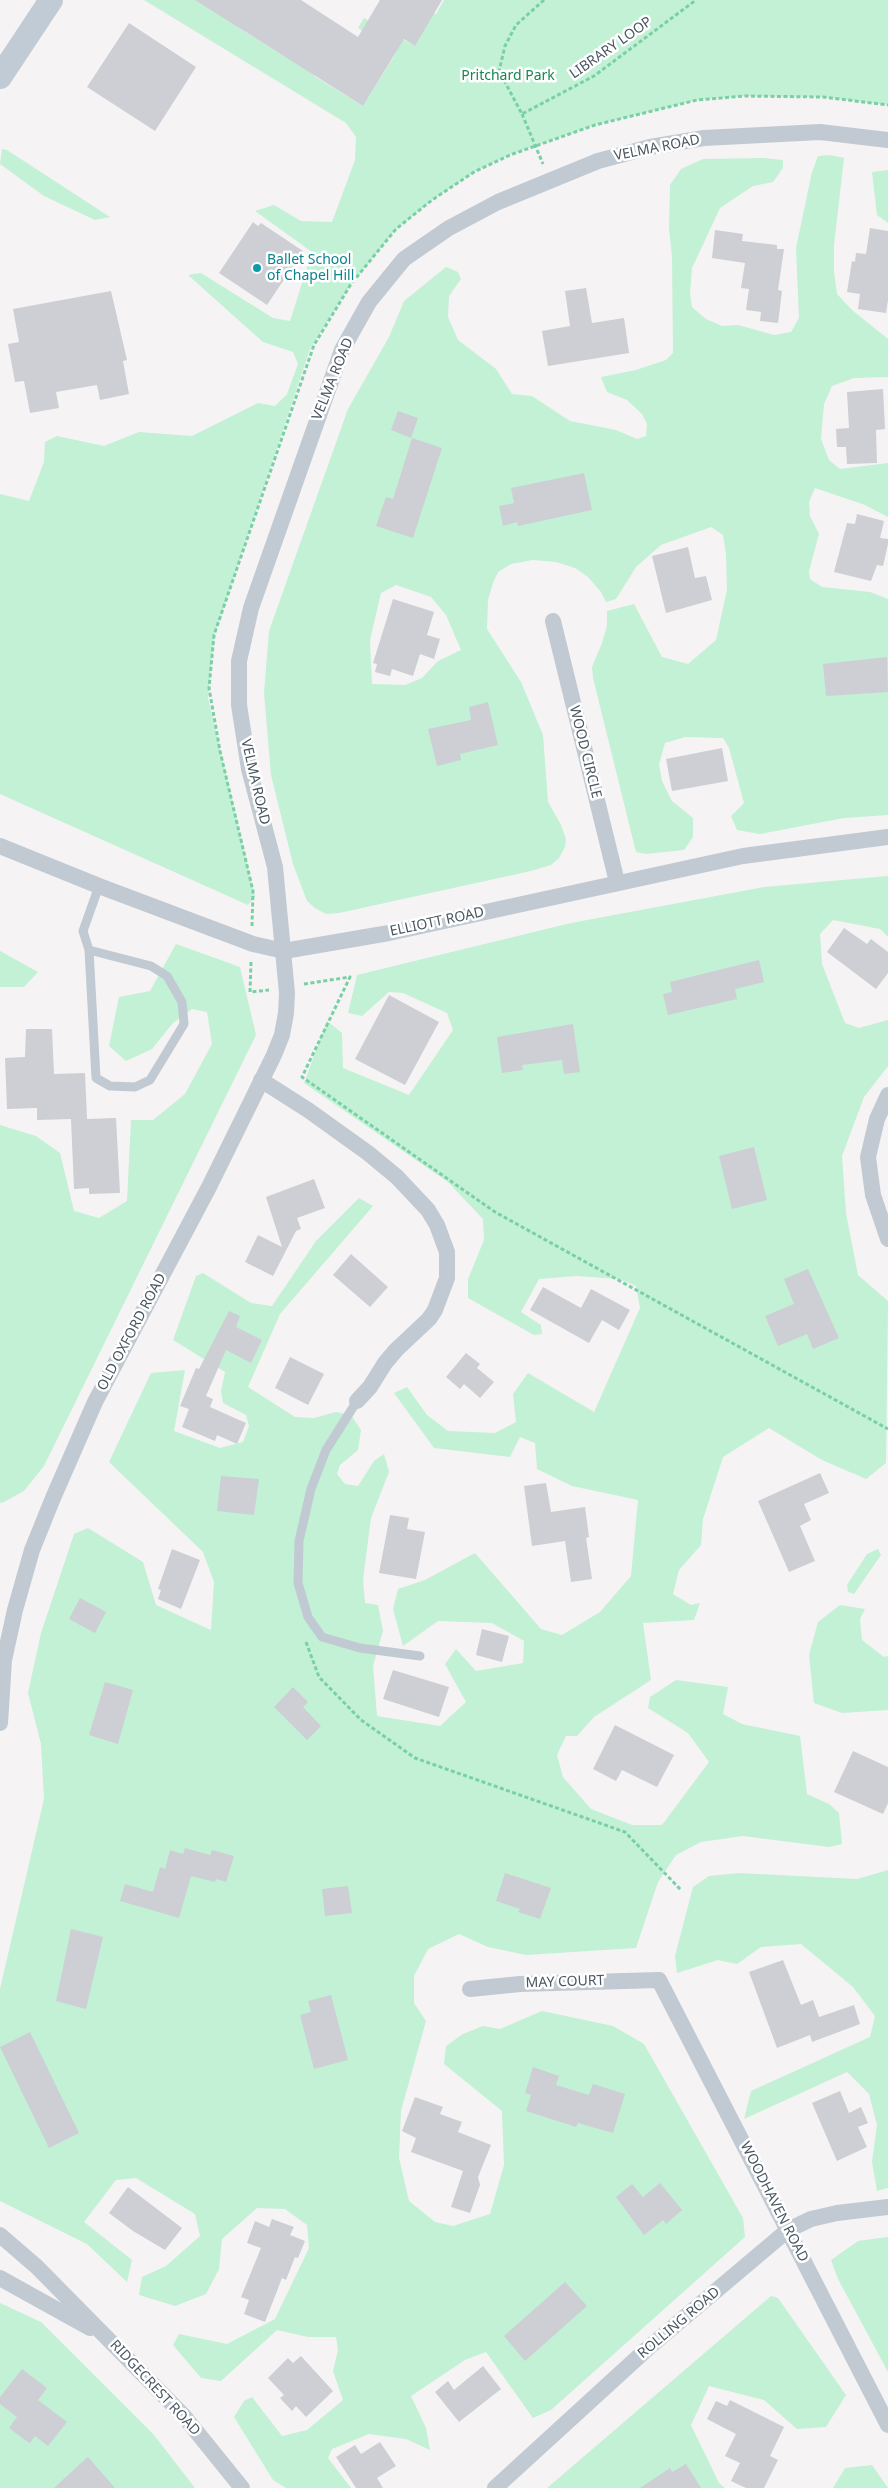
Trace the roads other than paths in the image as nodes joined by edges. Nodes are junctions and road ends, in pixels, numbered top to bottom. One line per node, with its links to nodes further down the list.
1 (51, 0): 2 (main road)
2 (0, 77)
3 (888, 140): 10 (street, VELMA ROAD)
4 (553, 621): 7 (street, WOOD CIRCLE)
5 (888, 837): 7 (street, ELLIOTT ROAD)
6 (0, 846): 8 (street, ELLIOTT ROAD)
7 (617, 882): 10 (street, ELLIOTT ROAD)
8 (99, 886): 9 (lane); 10 (street, ELLIOTT ROAD)
9 (89, 950): 9 (lane)
10 (284, 952): 11 (street, OLD OXFORD ROAD)
11 (261, 1080): 14 (street); 16 (street, OLD OXFORD ROAD)
12 (888, 1094): 13 (street)
13 (888, 1239)
14 (357, 1401): 15 (lane)
15 (420, 1656)
16 (0, 1723)
17 (659, 1980): 18 (street, MAY COURT); 20 (street, WOODHAVEN ROAD)
18 (470, 1989)
19 (888, 2207): 20 (street, ROLLING ROAD)
20 (788, 2230): 24 (street, WOODHAVEN ROAD); 26 (street, ROLLING ROAD)
21 (0, 2235): 23 (street, RIDGECREST ROAD)
22 (0, 2278): 23 (street, RIDGECREST ROAD)
23 (105, 2336): 25 (street, RIDGECREST ROAD)
24 (888, 2425)
25 (242, 2488)
26 (494, 2488)

